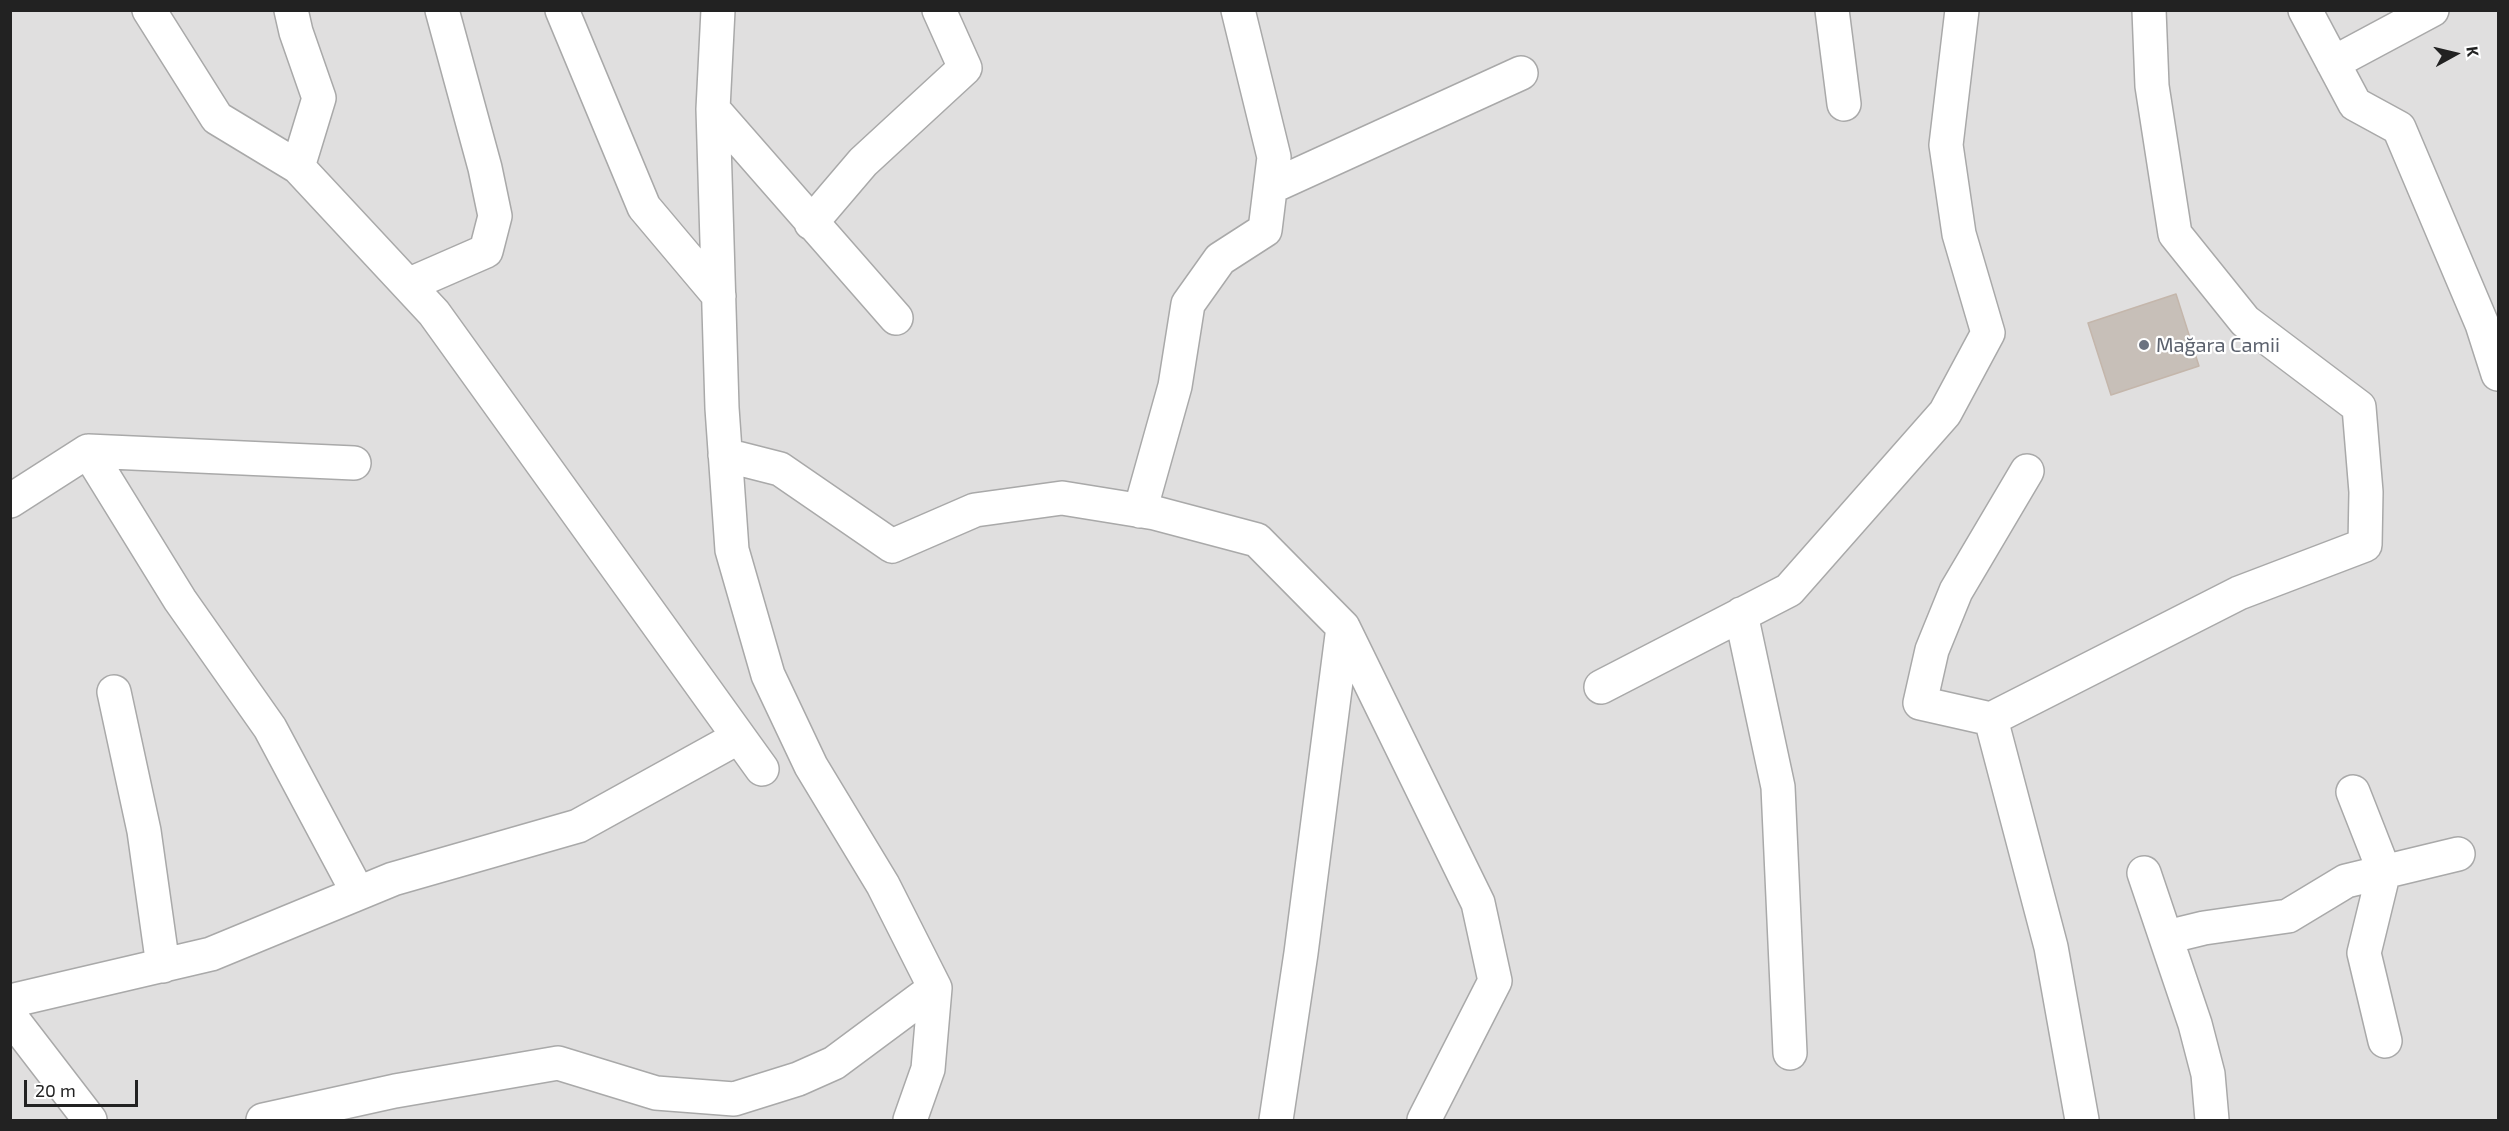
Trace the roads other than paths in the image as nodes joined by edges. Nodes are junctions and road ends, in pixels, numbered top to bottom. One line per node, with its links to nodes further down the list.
1 (148, 10): 17 (street)
2 (291, 10): 17 (street)
3 (442, 10): 20 (street)
4 (562, 10): 21 (street)
5 (718, 10): 16 (street)
6 (939, 10): 19 (street)
7 (1238, 10): 18 (street)
8 (1832, 10): 15 (street)
9 (1962, 10): 30 (street)
10 (2149, 10): 34 (street)
11 (2306, 10): 13 (street)
12 (2432, 10): 13 (street)
13 (2333, 63): 23 (street)
14 (1521, 73): 18 (street)
15 (1844, 104)
16 (713, 109): 19 (street); 21 (street)
17 (298, 167): 20 (street)
18 (1271, 187): 29 (street)
19 (811, 223): 22 (street)
20 (408, 285): 35 (street)
21 (719, 296): 25 (street)
22 (896, 318)
23 (2499, 374)
24 (88, 451): 26 (street); 28 (street); 41 (street)
25 (725, 455): 29 (street); 44 (street)
26 (354, 463)
27 (2027, 471): 34 (street)
28 (10, 501)
29 (1140, 511): 31 (street)
30 (1741, 614): 32 (street); 48 (street)
31 (1343, 627): 52 (street); 53 (street)
32 (1601, 687)
33 (114, 692): 43 (street)
34 (1991, 718): 54 (street)
35 (739, 737): 36 (street); 41 (street)
36 (762, 769)
37 (2353, 792): 39 (street)
38 (2458, 854): 39 (street)
39 (2384, 871): 42 (street); 47 (street)
40 (2144, 873): 42 (street)
41 (358, 894): 43 (street)
42 (2167, 937): 55 (street)
43 (163, 966): 45 (street)
44 (935, 988): 50 (street); 51 (street)
45 (10, 1001)
46 (10, 1016): 49 (street)
47 (2385, 1041)
48 (1790, 1053)
49 (90, 1120)
50 (263, 1120)
51 (910, 1120)
52 (1276, 1120)
53 (1424, 1120)
54 (2082, 1120)
55 (2212, 1120)

